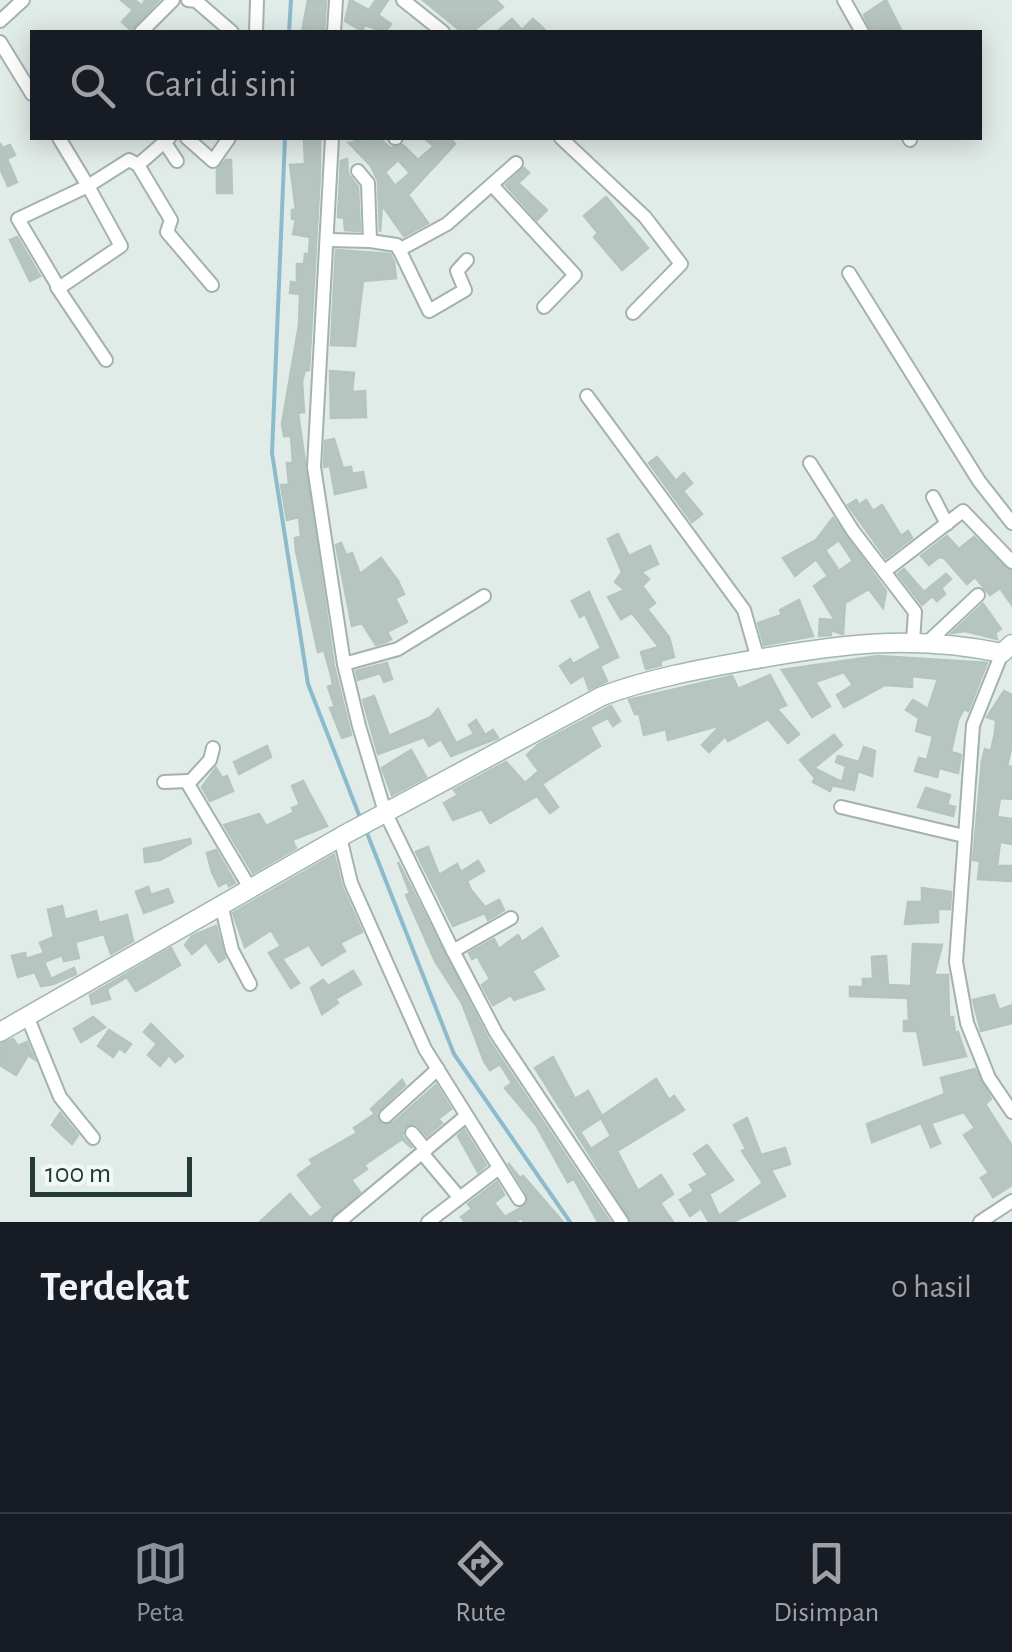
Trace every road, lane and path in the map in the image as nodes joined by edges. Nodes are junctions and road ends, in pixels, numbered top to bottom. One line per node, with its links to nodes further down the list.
1 (23, 0): 9 (street)
2 (174, 0): 10 (street)
3 (188, 0): 4 (street)
4 (196, 0): 11 (street)
5 (257, 0): 12 (street)
6 (336, 0): 13 (street)
7 (402, 0): 14 (street)
8 (844, 0): 15 (street)
9 (0, 21)
10 (144, 30)
11 (230, 30)
12 (256, 30)
13 (334, 30)
14 (440, 30)
15 (861, 30)
16 (0, 42): 17 (street)
17 (30, 91)
18 (60, 140): 29 (street)
19 (167, 140): 24 (street); 26 (street)
20 (189, 140): 21 (street)
21 (228, 140)
22 (332, 140): 30 (street)
23 (563, 140): 38 (street)
24 (177, 161)
25 (516, 163): 28 (street)
26 (138, 165): 29 (street); 35 (street)
27 (358, 170): 31 (street)
28 (492, 184): 32 (street); 37 (street)
29 (88, 186): 36 (street); 36 (street)
30 (330, 240): 31 (street); 52 (street)
31 (370, 241): 32 (street)
32 (399, 250): 33 (street)
33 (468, 260)
34 (849, 274): 43 (street)
35 (212, 284)
36 (57, 287): 39 (street)
37 (544, 307)
38 (633, 313)
39 (106, 360)
40 (587, 396): 51 (street)
41 (810, 464): 46 (street)
42 (934, 497): 44 (street)
43 (1012, 523)
44 (947, 524): 45 (street); 46 (street)
45 (1012, 562)
46 (885, 571): 49 (street)
47 (978, 594): 49 (street)
48 (484, 596): 52 (street)
49 (921, 641): 50 (street); 51 (street)
50 (1007, 649): 59 (street)
51 (758, 659): 57 (street)
52 (344, 664): 57 (street)
53 (213, 748): 54 (street)
54 (188, 781): 55 (street); 60 (street)
55 (164, 782)
56 (840, 807): 59 (street)
57 (380, 815): 58 (street); 63 (street)
58 (341, 836): 60 (street); 67 (street)
59 (964, 836): 68 (street)
60 (250, 888): 61 (street)
61 (221, 904): 64 (street); 65 (street)
62 (511, 918): 63 (street)
63 (452, 951): 80 (street)
64 (250, 984)
65 (27, 1016): 66 (street); 72 (street)
66 (0, 1032)
67 (437, 1068): 69 (street); 70 (street)
68 (1012, 1112)
69 (386, 1116)
70 (466, 1116): 73 (street); 74 (street)
71 (412, 1132): 73 (street)
72 (93, 1138)
73 (424, 1151): 75 (street); 78 (street)
74 (498, 1168): 75 (street); 76 (street)
75 (459, 1197): 79 (street)
76 (519, 1200)
77 (1012, 1201): 81 (street)
78 (340, 1222)
79 (428, 1222)
80 (622, 1222)
81 (980, 1222)

